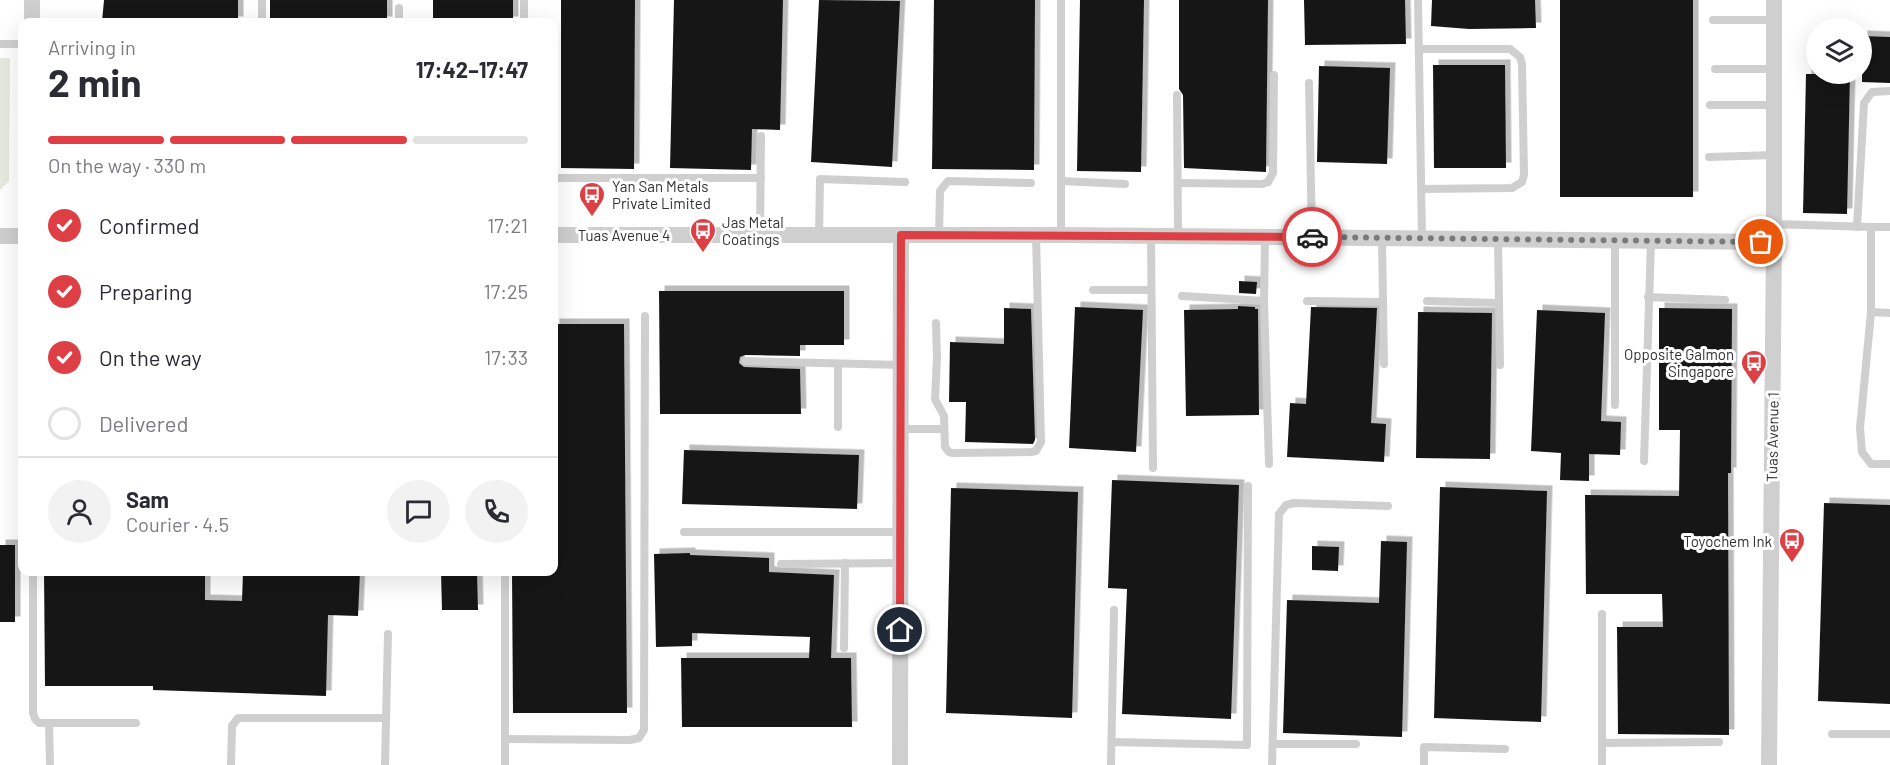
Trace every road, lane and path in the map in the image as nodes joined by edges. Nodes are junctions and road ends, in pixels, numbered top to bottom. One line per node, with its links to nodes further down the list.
1 (32, 0): 8 (street)
2 (262, 0): 9 (lane)
3 (524, 0): 11 (lane)
4 (1061, 0): 30 (lane)
5 (1418, 0): 16 (lane)
6 (1774, 0): 13 (street, Tuas Avenue 1)
7 (399, 8): 10 (lane)
8 (32, 18)
9 (262, 18)
10 (399, 18)
11 (524, 18)
12 (1713, 20): 13 (lane)
13 (1774, 20): 18 (street, Tuas Avenue 1)
14 (0, 44): 15 (lane)
15 (18, 44)
16 (1419, 49): 35 (lane); 35 (lane)
17 (1715, 69): 18 (lane)
18 (1774, 69): 24 (street, Tuas Avenue 1)
19 (1274, 75): 33 (lane)
20 (1309, 83): 51 (lane)
21 (1890, 91): 37 (lane)
22 (1177, 95): 33 (lane)
23 (1710, 105): 24 (lane)
24 (1774, 105): 26 (street, Tuas Avenue 1)
25 (761, 136): 29 (lane)
26 (1774, 155): 27 (lane); 36 (street, Tuas Avenue 1)
27 (1709, 157)
28 (558, 178): 29 (lane)
29 (761, 178): 41 (lane)
30 (1061, 181): 34 (lane); 46 (lane)
31 (905, 182): 42 (lane)
32 (1031, 183): 44 (lane)
33 (1178, 183): 50 (lane)
34 (1125, 184)
35 (1422, 189): 54 (lane)
36 (1774, 224): 37 (lane); 58 (street, Tuas Avenue 1)
37 (1857, 227): 38 (lane)
38 (1871, 227): 39 (lane); 69 (lane)
39 (1890, 227)
40 (558, 235): 41 (street, Tuas Avenue 4)
41 (760, 235): 42 (street, Tuas Avenue 4)
42 (819, 235): 43 (street, Tuas Avenue 4)
43 (901, 235): 44 (street, Tuas Avenue 4); 76 (street)
44 (939, 235): 45 (street, Tuas Avenue 4)
45 (1036, 235): 46 (street, Tuas Avenue 4); 81 (lane)
46 (1061, 235): 49 (street, Tuas Avenue 4)
47 (0, 236): 48 (street)
48 (18, 236)
49 (1151, 237): 50 (street, Tuas Avenue 4); 60 (lane)
50 (1178, 237): 52 (street, Tuas Avenue 4)
51 (1312, 237): 52 (street, Tuas Avenue 4); 53 (street, Tuas Avenue 4)
52 (1265, 238): 64 (lane)
53 (1382, 238): 54 (street, Tuas Avenue 4); 67 (lane)
54 (1422, 238): 55 (street, Tuas Avenue 4)
55 (1498, 240): 56 (street, Tuas Avenue 4); 68 (lane)
56 (1615, 241): 57 (street, Tuas Avenue 4); 78 (lane)
57 (1651, 241): 58 (street, Tuas Avenue 4); 62 (lane)
58 (1774, 242): 120 (street, Tuas Avenue 1)
59 (1093, 290): 60 (lane)
60 (1151, 290): 85 (lane)
61 (1182, 296): 64 (lane)
62 (1648, 297): 63 (lane); 82 (lane)
63 (1725, 300)
64 (1264, 301): 83 (lane)
65 (1307, 301): 67 (lane)
66 (1427, 301): 68 (lane)
67 (1383, 302): 75 (lane)
68 (1499, 303): 77 (lane)
69 (1871, 312): 70 (lane); 84 (lane)
70 (1890, 313)
71 (645, 316): 104 (lane)
72 (936, 323): 81 (lane)
73 (745, 361): 74 (lane)
74 (838, 364): 76 (lane); 79 (lane)
75 (1384, 364)
76 (901, 365): 80 (street)
77 (1500, 365)
78 (1615, 405)
79 (838, 427)
80 (901, 429): 81 (lane); 89 (street)
81 (944, 429)
82 (1644, 460)
83 (1269, 464)
84 (1890, 464)
85 (1153, 468)
86 (1248, 486): 105 (lane)
87 (1388, 506): 108 (lane)
88 (684, 532): 89 (lane)
89 (901, 532): 91 (street)
90 (844, 563): 91 (lane); 92 (lane); 98 (lane)
91 (901, 563): 115 (street)
92 (781, 564)
93 (33, 576): 101 (lane)
94 (505, 576): 104 (lane)
95 (1114, 610): 105 (lane)
96 (1602, 614): 107 (lane)
97 (388, 634): 99 (lane)
98 (844, 648)
99 (386, 718): 112 (lane); 113 (lane)
100 (136, 723): 101 (lane)
101 (49, 724): 111 (lane)
102 (1832, 734): 103 (lane)
103 (1890, 734)
104 (505, 739): 114 (lane)
105 (1112, 742): 116 (lane)
106 (1719, 742): 107 (lane)
107 (1602, 743): 119 (lane)
108 (1273, 744): 109 (lane); 117 (lane)
109 (1356, 744)
110 (1505, 749): 118 (lane)
111 (50, 765)
112 (231, 765)
113 (385, 765)
114 (505, 765)
115 (900, 765)
116 (1111, 765)
117 (1272, 765)
118 (1424, 765)
119 (1602, 765)
120 (1769, 765)

